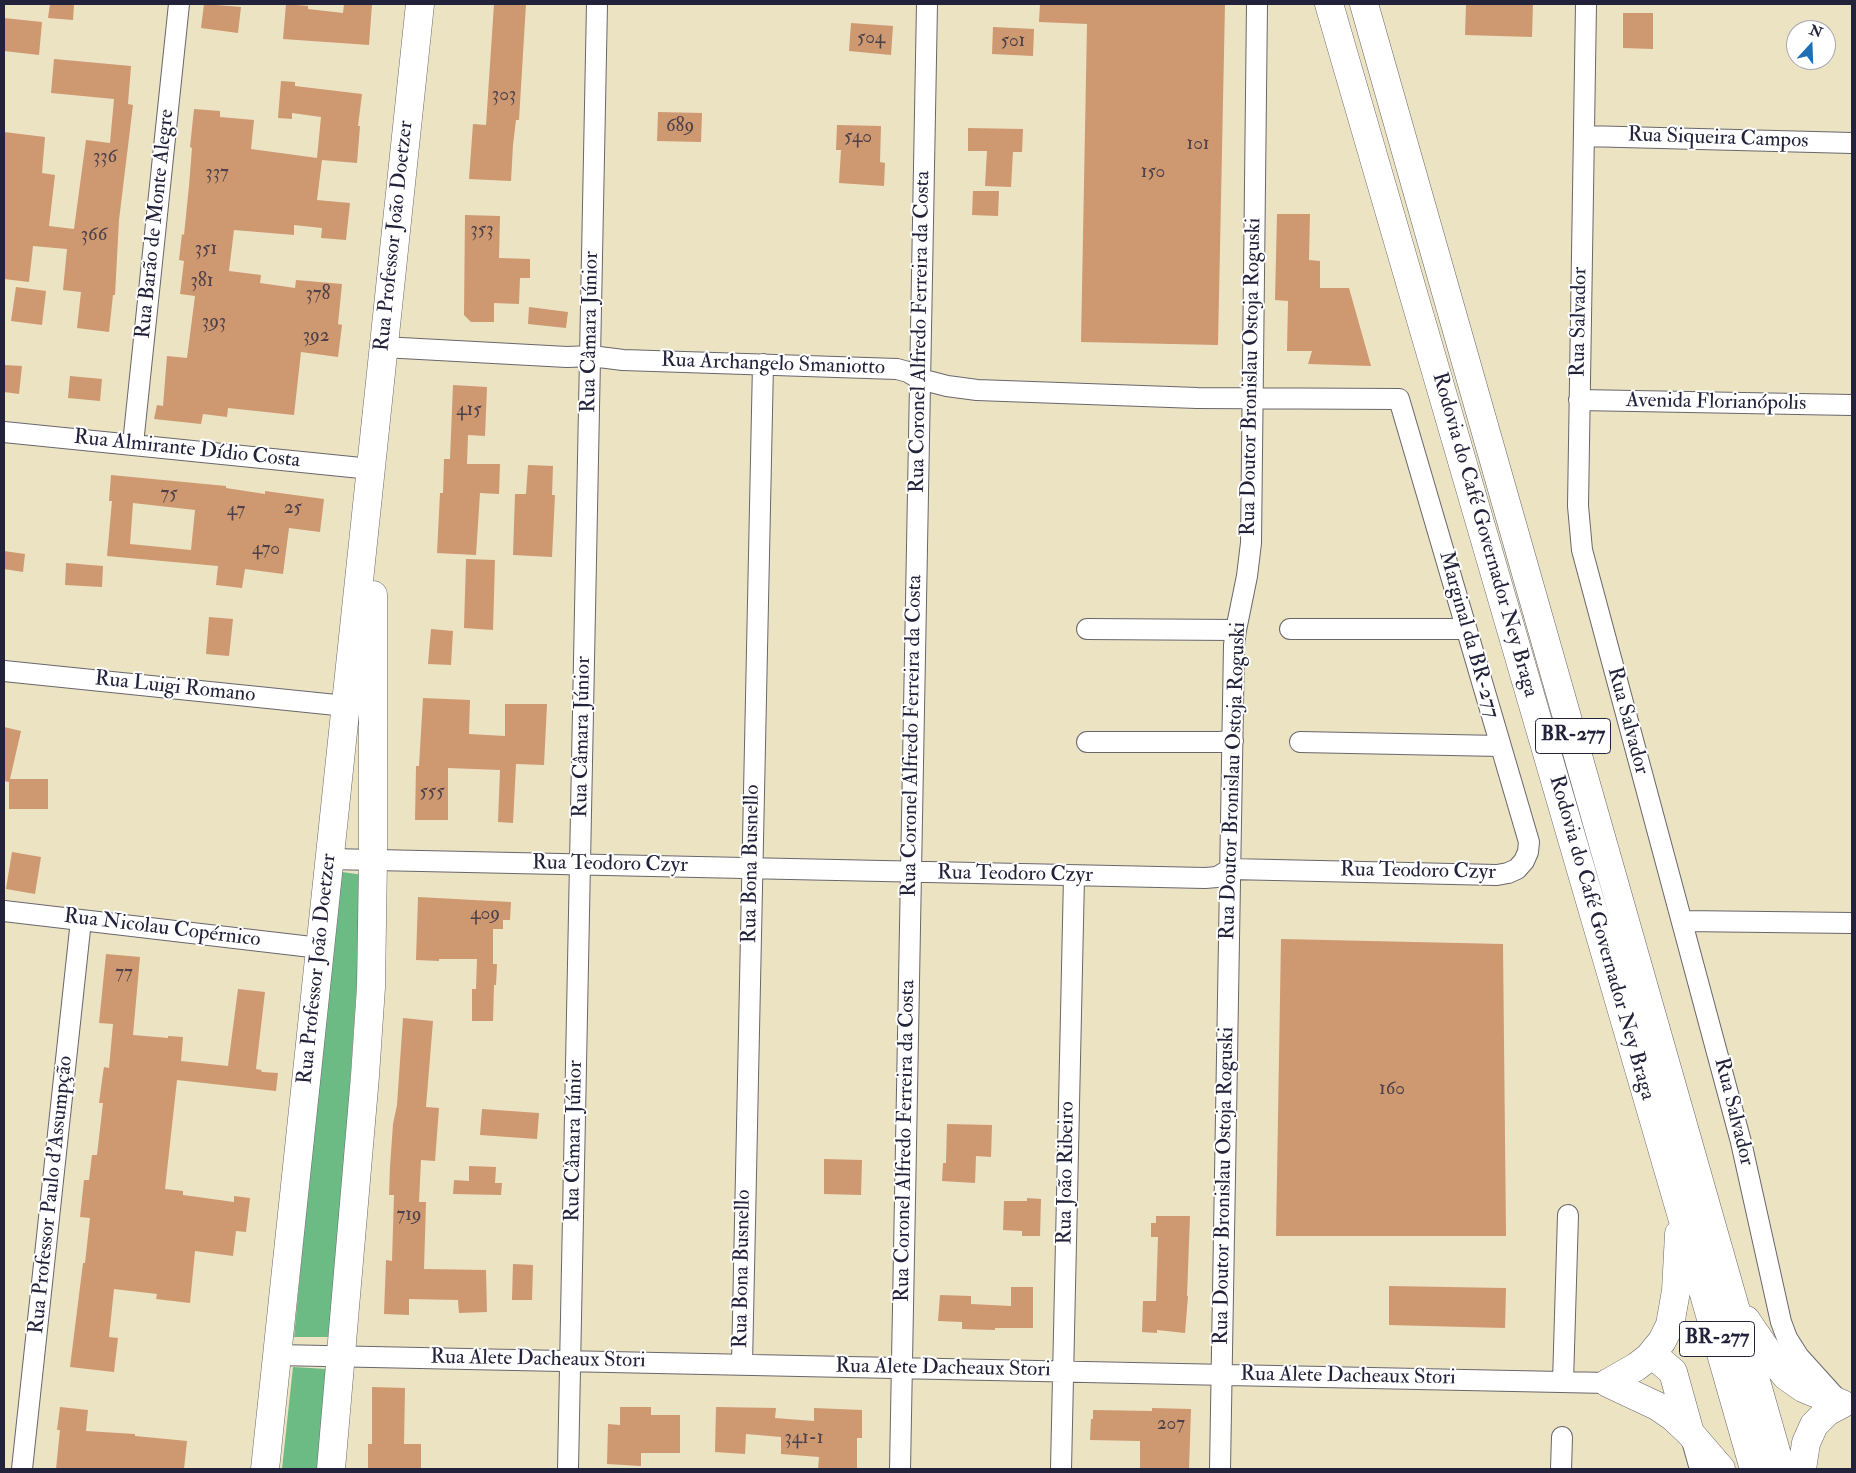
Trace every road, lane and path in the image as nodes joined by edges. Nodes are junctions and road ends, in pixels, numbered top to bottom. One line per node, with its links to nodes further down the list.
1 (179, 4): 22 (street, Rua Barão de Monte Alegre)
2 (420, 4): 13 (main road, Rua Professor João Doetzer)
3 (598, 4): 14 (street, Rua Câmara Júnior)
4 (927, 4): 16 (street, Rua Coronel Alfredo Ferreira da Costa)
5 (1257, 4): 17 (street, Rua Doutor Bronislau Ostoja Roguski)
6 (1329, 4): 47 (main road, Rodovia do Café Governador Ney Braga / BR-277)
7 (1364, 4): 10 (main road, Rodovia do Café Governador Ney Braga / BR-277)
8 (1375, 4): 10 (main road)
9 (1586, 4): 11 (street, Rua Salvador)
10 (1385, 76): 49 (main road, Rodovia do Café Governador Ney Braga / BR-277)
11 (1584, 136): 12 (street, Rua Siqueira Campos); 19 (street, Rua Salvador)
12 (1852, 143)
13 (383, 347): 14 (street, Rua Archangelo Smaniotto); 23 (main road, Rua Professor João Doetzer)
14 (591, 356): 15 (street, Rua Archangelo Smaniotto); 36 (street, Rua Câmara Júnior)
15 (763, 364): 16 (street, Rua Archangelo Smaniotto); 37 (street, Rua Bona Busnello)
16 (920, 379): 17 (street, Rua Archangelo Smaniotto); 40 (street, Rua Coronel Alfredo Ferreira da Costa)
17 (1252, 398): 18 (street, Rua Archangelo Smaniotto); 27 (street, Rua Doutor Bronislau Ostoja Roguski)
18 (1399, 399): 26 (street, Marginal da BR-277)
19 (1579, 400): 20 (street, Avenida Florianópolis); 44 (street, Rua Salvador)
20 (1852, 405)
21 (4, 432): 22 (street, Rua Almirante Dídio Costa)
22 (133, 444): 23 (street, Rua Almirante Dídio Costa)
23 (371, 468): 29 (main road, Rua Professor João Doetzer); 35 (main road, Rua Professor João Doetzer)
24 (1087, 629): 27 (street)
25 (1290, 629): 26 (street)
26 (1466, 629): 33 (street, Marginal da BR-277)
27 (1236, 630): 30 (street, Rua Doutor Bronislau Ostoja Roguski)
28 (4, 670): 29 (street, Rua Luigi Romano)
29 (346, 706): 34 (main road, Rua Professor João Doetzer)
30 (1233, 741): 31 (street); 38 (street, Rua Doutor Bronislau Ostoja Roguski)
31 (1086, 742)
32 (1300, 742): 33 (street)
33 (1500, 746): 39 (street, Marginal da BR-277)
34 (329, 859): 35 (street, Rua Teodoro Czyr); 46 (main road, Rua Professor João Doetzer)
35 (373, 860): 36 (street, Rua Teodoro Czyr); 51 (main road, Rua Professor João Doetzer)
36 (580, 865): 37 (street, Rua Teodoro Czyr); 53 (street, Rua Câmara Júnior)
37 (752, 869): 40 (street, Rua Teodoro Czyr); 54 (street, Rua Bona Busnello)
38 (1230, 869): 39 (street, Rua Teodoro Czyr); 41 (street, Rua Teodoro Czyr); 57 (street, Rua Doutor Bronislau Ostoja Roguski)
39 (1517, 869)
40 (911, 872): 41 (street, Rua Teodoro Czyr); 55 (street, Rua Coronel Alfredo Ferreira da Costa)
41 (1074, 877): 56 (street, Rua João Ribeiro)
42 (4, 911): 43 (street, Rua Nicolau Copérnico)
43 (81, 920): 46 (street, Rua Nicolau Copérnico); 64 (street, Rua Professor Paulo d'Assumpção)
44 (1682, 921): 45 (street); 60 (street, Rua Salvador)
45 (1852, 923)
46 (320, 948): 50 (main road, Rua Professor João Doetzer)
47 (1680, 1210): 52 (main road); 74 (main road, Rodovia do Café Governador Ney Braga / BR-277)
48 (1568, 1215): 58 (street)
49 (1733, 1300): 60 (main road); 75 (main road, Rodovia do Café Governador Ney Braga / BR-277)
50 (277, 1355): 51 (street, Rua Alete Dacheaux Stori); 65 (main road, Rua Professor João Doetzer)
51 (340, 1356): 53 (street, Rua Alete Dacheaux Stori); 66 (main road, Rua Professor João Doetzer)
52 (1649, 1357): 59 (main road); 61 (main road); 62 (main road)
53 (570, 1361): 54 (street, Rua Alete Dacheaux Stori); 67 (street, Rua Câmara Júnior)
54 (742, 1364): 55 (street, Rua Alete Dacheaux Stori)
55 (902, 1368): 56 (street, Rua Alete Dacheaux Stori); 68 (street, Rua Coronel Alfredo Ferreira da Costa)
56 (1063, 1371): 57 (street, Rua Alete Dacheaux Stori); 69 (street, Rua João Ribeiro)
57 (1221, 1374): 58 (street, Rua Alete Dacheaux Stori); 70 (street, Rua Doutor Bronislau Ostoja Roguski)
58 (1563, 1382): 59 (street, Rua Alete Dacheaux Stori)
59 (1608, 1383): 61 (main road)
60 (1847, 1404): 76 (main road)
61 (1658, 1406): 62 (main road)
62 (1690, 1432): 72 (street); 73 (main road)
63 (1562, 1437): 71 (street)
64 (22, 1469)
65 (265, 1469)
66 (331, 1469)
67 (568, 1469)
68 (900, 1469)
69 (1061, 1469)
70 (1220, 1469)
71 (1561, 1469)
72 (1700, 1469)
73 (1721, 1469)
74 (1754, 1469)
75 (1780, 1469)
76 (1802, 1469)

